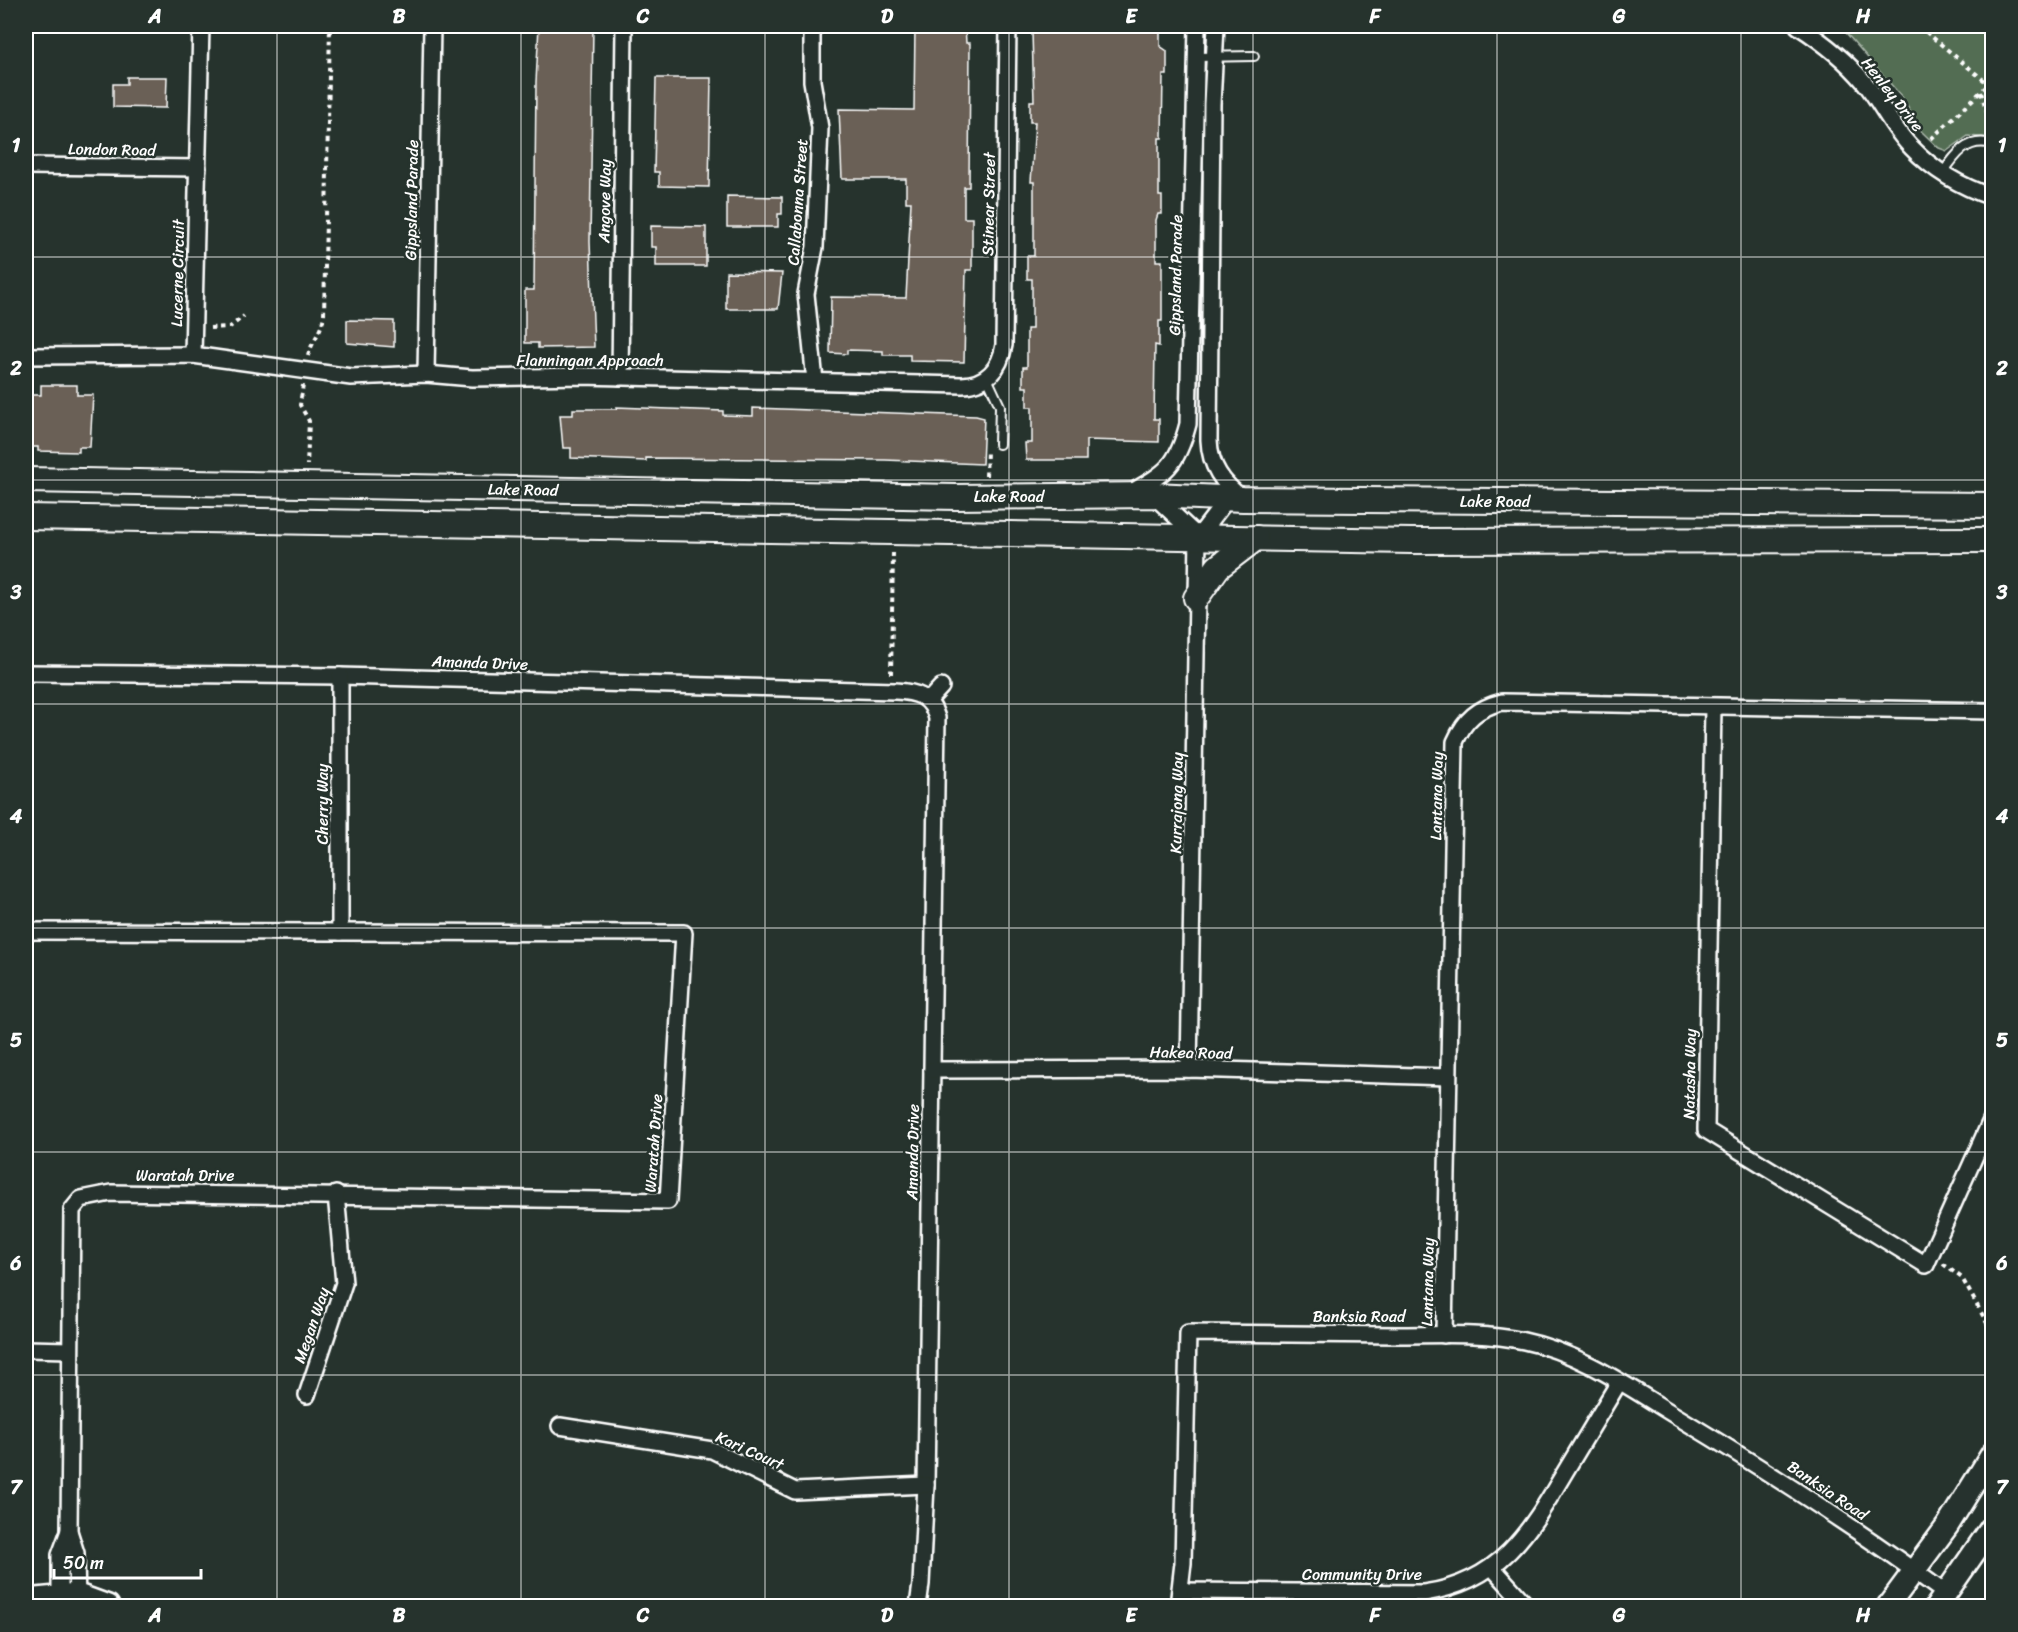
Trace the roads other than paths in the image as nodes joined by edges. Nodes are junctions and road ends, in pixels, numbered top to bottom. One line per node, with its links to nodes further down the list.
1 (201, 26): 14 (street, Lucerne Circuit)
2 (432, 26): 19 (street, Gippsland Parade)
3 (624, 26): 20 (street, Angove Way)
4 (812, 26): 22 (street, Callabonna Street)
5 (1008, 26): 21 (street, Stinear Street)
6 (1197, 26): 10 (street, Gippsland Parade)
7 (1216, 26): 11 (street)
8 (1798, 26): 15 (street, Henley Drive)
9 (1254, 56): 11 (lane)
10 (1197, 57): 11 (lane); 25 (street, Gippsland Parade)
11 (1215, 58): 27 (street)
12 (1992, 144): 15 (lane)
13 (26, 166): 14 (street, London Road)
14 (198, 168): 17 (street, Lucerne Circuit)
15 (1942, 174): 16 (street, Henley Drive)
16 (1992, 197)
17 (193, 355): 18 (street); 19 (street, Flanningan Approach)
18 (26, 356)
19 (426, 374): 20 (street, Flanningan Approach)
20 (620, 377): 22 (street, Flanningan Approach)
21 (987, 378): 22 (street, Flanningan Approach); 23 (lane)
22 (815, 381)
23 (999, 444)
24 (26, 480): 25 (main road, Lake Road)
25 (1125, 495): 26 (main road, Lake Road)
26 (1153, 495): 27 (main road, Lake Road); 30 (street)
27 (1235, 499): 28 (main road, Lake Road); 30 (street)
28 (1992, 505)
29 (26, 517): 30 (main road)
30 (1198, 537): 31 (main road); 33 (street, Kurrajong Way)
31 (1256, 538): 32 (main road); 33 (main road)
32 (1992, 540)
33 (1196, 598): 42 (street, Kurrajong Way)
34 (29, 673): 35 (street, Amanda Drive)
35 (340, 676): 37 (street, Amanda Drive); 41 (street, Cherry Way)
36 (941, 687): 37 (street)
37 (929, 700): 43 (street, Amanda Drive)
38 (1713, 707): 39 (street, Lantana Way); 44 (street, Lantana Way); 45 (street, Natasha Way)
39 (1992, 711)
40 (26, 931): 41 (street, Waratah Drive)
41 (340, 932): 46 (street, Waratah Drive)
42 (1189, 1069): 43 (street, Hakea Road); 44 (street, Hakea Road)
43 (932, 1070): 54 (street, Amanda Drive)
44 (1448, 1077): 47 (street, Lantana Way)
45 (1992, 1118)
46 (336, 1194): 49 (street, Waratah Drive); 51 (street, Megan Way)
47 (1444, 1335): 50 (street, Banksia Road); 58 (street, Banksia Road)
48 (26, 1349): 49 (street)
49 (70, 1350): 61 (street, Waratah Drive)
50 (1619, 1382): 56 (street, Community Drive); 57 (street, Banksia Road)
51 (306, 1395)
52 (560, 1426): 54 (street, Kari Court)
53 (1992, 1454): 57 (main road)
54 (926, 1485): 63 (street, Amanda Drive)
55 (1992, 1527): 60 (main road)
56 (1492, 1567): 58 (street, Community Drive); 64 (street)
57 (1915, 1571): 60 (street, Banksia Road); 65 (main road)
58 (1179, 1599)
59 (26, 1600): 61 (main road)
60 (1942, 1600)
61 (69, 1601): 62 (main road)
62 (108, 1606)
63 (918, 1606)
64 (1527, 1606)
65 (1888, 1606)

